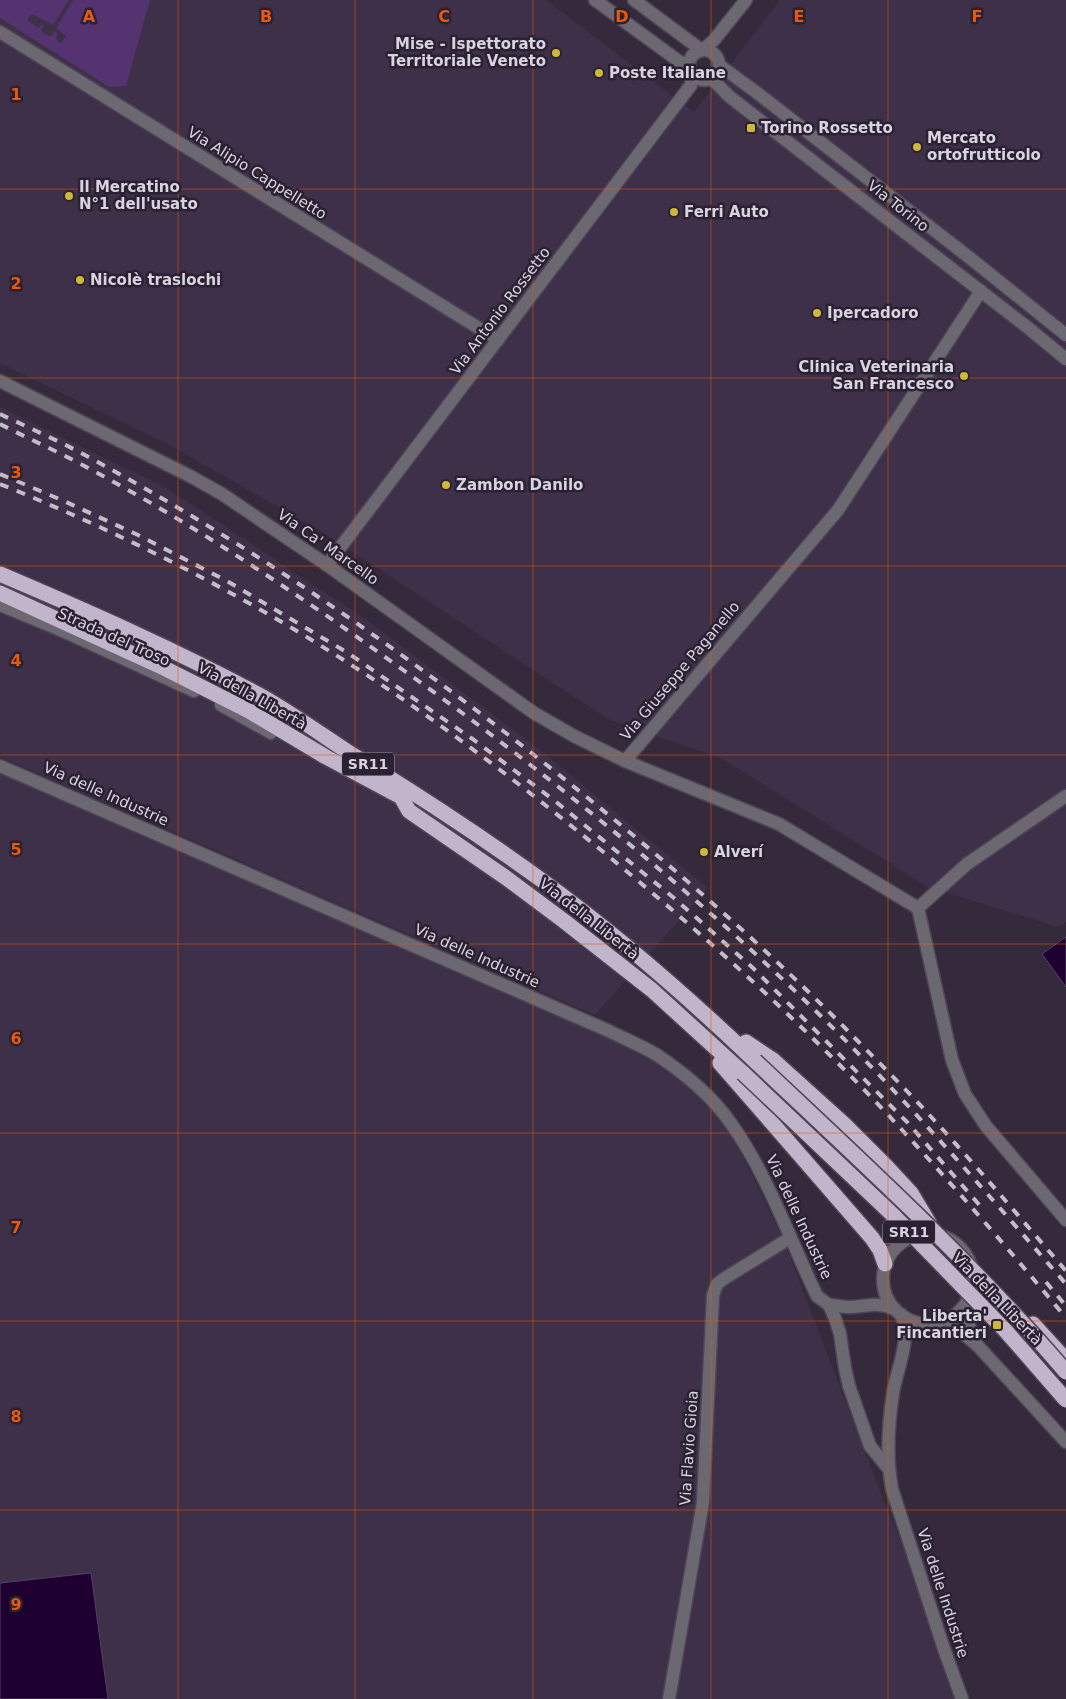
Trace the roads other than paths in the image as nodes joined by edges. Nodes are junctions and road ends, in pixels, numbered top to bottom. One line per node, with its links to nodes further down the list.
1 (595, 0): 6 (street)
2 (634, 0): 5 (street, Via Torino)
3 (746, 0): 5 (street)
4 (0, 32): 10 (street, Via Alipio Cappelletto)
5 (709, 55): 6 (street); 7 (street); 9 (street, Via Torino)
6 (691, 70): 7 (street); 10 (street, Via Antonio Rossetto)
7 (711, 78): 8 (street, Via Torino)
8 (980, 291): 11 (street, Via Torino); 17 (street, Via Giuseppe Paganello)
9 (1066, 334)
10 (498, 340): 13 (street, Via Antonio Rossetto)
11 (1066, 359)
12 (0, 381): 13 (street, Via Ca' Marcello)
13 (326, 565): 17 (street, Via Ca' Marcello)
14 (0, 574): 22 (highway, Via della Libertà / SR11)
15 (0, 593): 20 (highway, Via della Libertà / SR11)
16 (0, 606): 20 (street, Strada del Troso)
17 (625, 761): 21 (street, Via Giuseppe Paganello)
18 (0, 766): 26 (street, Via delle Industrie)
19 (1066, 796): 21 (street)
20 (401, 797): 23 (highway, Via della Libertà / SR11)
21 (918, 908): 24 (street)
22 (702, 1010): 25 (highway); 38 (highway, Via della Libertà / SR11, bridge)
23 (686, 1021): 27 (highway); 39 (highway, Via della Libertà / SR11, bridge)
24 (1066, 1220)
25 (942, 1235): 27 (street); 28 (street)
26 (790, 1238): 32 (street, Via delle Industrie); 42 (street, Via Flavio Gioia)
27 (885, 1264): 29 (street)
28 (974, 1273): 30 (street); 37 (highway)
29 (884, 1283): 31 (street); 33 (street)
30 (968, 1301): 34 (street); 35 (street, Via della Libertà)
31 (866, 1304): 32 (street); 33 (street)
32 (828, 1305): 41 (street, Via delle Industrie)
33 (898, 1312): 34 (street); 36 (street, Via delle Industrie)
34 (933, 1323): 35 (street, Via della Libertà); 36 (street)
35 (978, 1346): 40 (street, Via della Libertà)
36 (904, 1347): 41 (street, Via delle Industrie)
37 (1066, 1360)
38 (1066, 1372)
39 (1066, 1400)
40 (1066, 1442)
41 (888, 1468): 43 (street, Via delle Industrie)
42 (669, 1699)
43 (962, 1699)

